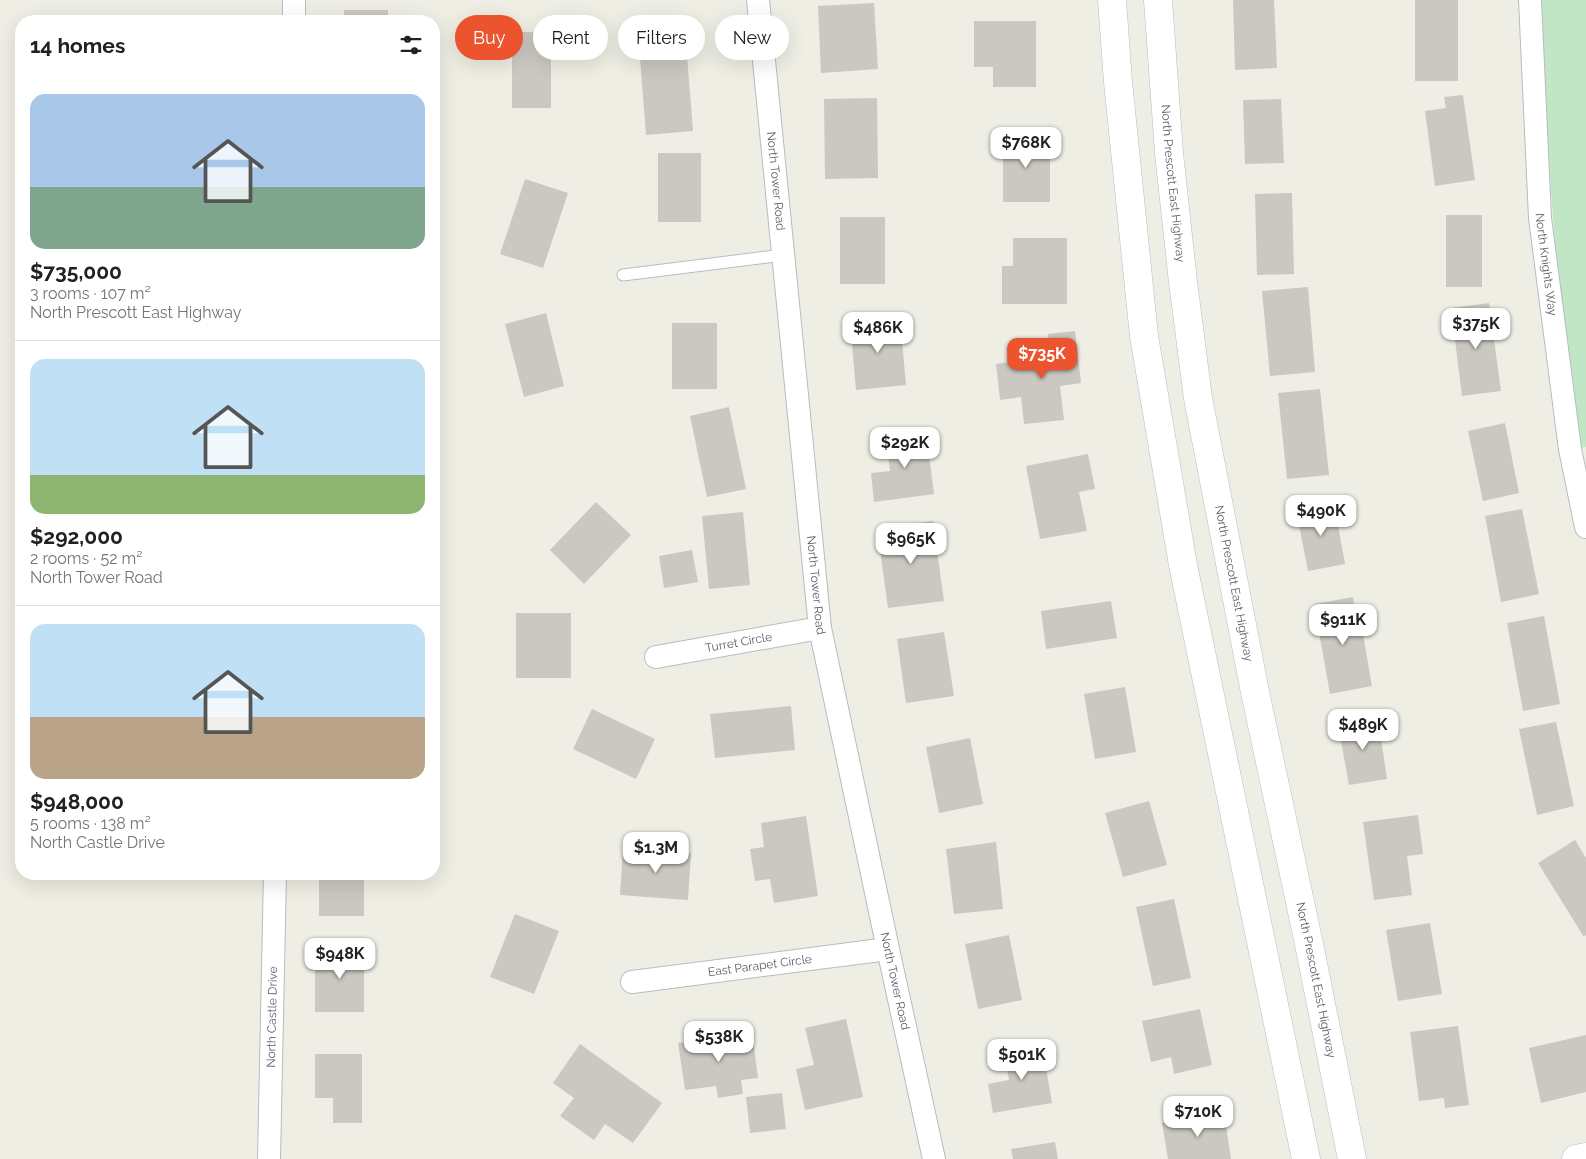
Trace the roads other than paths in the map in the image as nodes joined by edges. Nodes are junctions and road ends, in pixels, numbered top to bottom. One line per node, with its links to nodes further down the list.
1 (294, 0): 6 (street)
2 (758, 0): 9 (street, North Tower Road)
3 (1112, 0): 8 (street)
4 (1158, 0): 7 (street, North Prescott East Highway)
5 (1530, 0): 11 (street, North Knights Way)
6 (294, 15)
7 (1167, 127): 8 (street); 22 (street, North Prescott East Highway)
8 (1123, 131): 21 (street)
9 (783, 255): 10 (lane); 13 (street, North Tower Road)
10 (623, 275)
11 (1578, 447): 12 (street, North Knights Way)
12 (1586, 527)
13 (820, 628): 14 (street, Turret Circle); 16 (street, North Tower Road)
14 (656, 657)
15 (275, 880): 19 (street, North Castle Drive)
16 (888, 949): 17 (street, East Parapet Circle); 20 (street, North Tower Road)
17 (632, 982)
18 (1586, 1157): 23 (street)
19 (269, 1159)
20 (934, 1159)
21 (1306, 1159)
22 (1352, 1159)
23 (1576, 1159)

